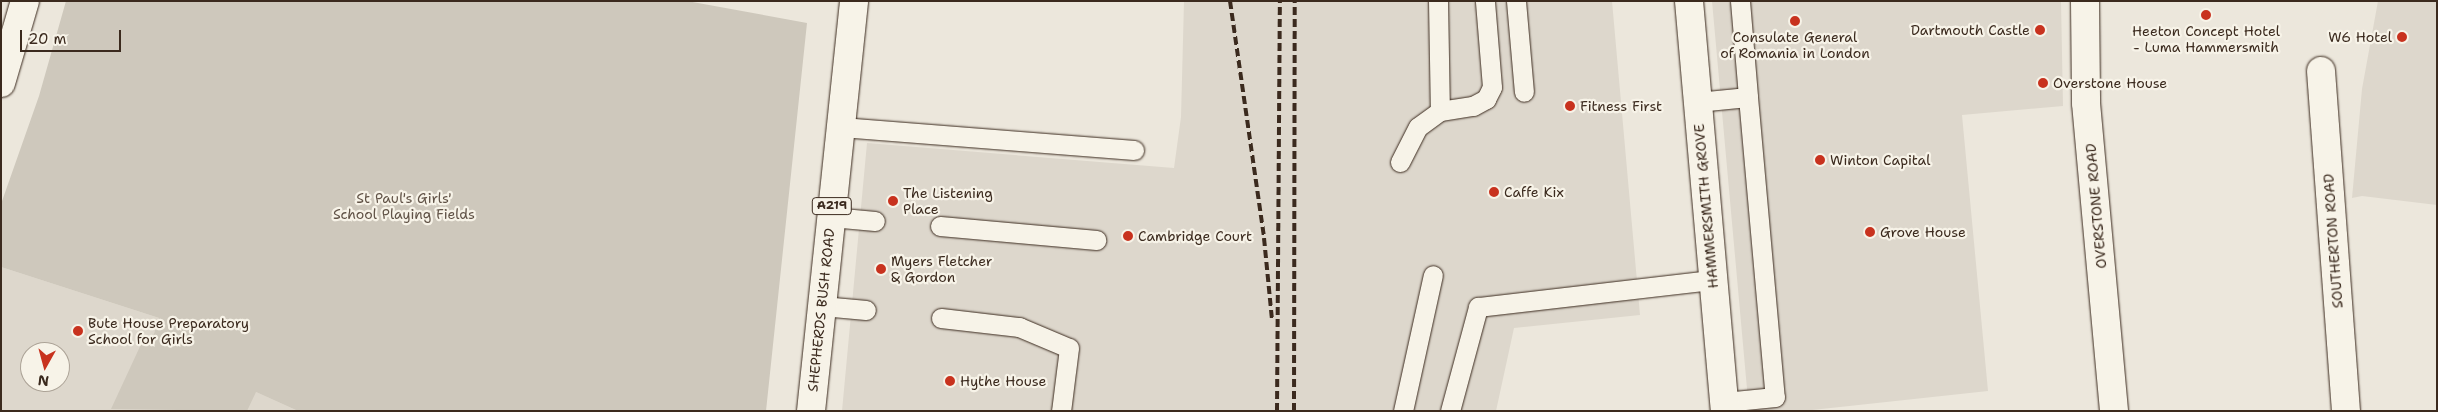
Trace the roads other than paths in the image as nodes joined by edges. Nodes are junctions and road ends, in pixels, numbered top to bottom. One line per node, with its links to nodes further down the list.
1 (24, 1): 10 (street)
2 (854, 1): 15 (street, SHEPHERDS BUSH ROAD / A219)
3 (1438, 1): 14 (lane)
4 (1486, 1): 14 (lane)
5 (1516, 1): 11 (lane)
6 (1689, 1): 13 (street, HAMMERSMITH GROVE)
7 (1740, 1): 12 (lane)
8 (2085, 1): 32 (street, OVERSTONE ROAD)
9 (2321, 71): 33 (street, SOUTHERTON ROAD)
10 (1, 83)
11 (1524, 92)
12 (1748, 97): 13 (lane); 27 (lane)
13 (1697, 102): 23 (street, HAMMERSMITH GROVE)
14 (1440, 111): 17 (lane)
15 (841, 127): 16 (lane); 18 (street, SHEPHERDS BUSH ROAD / A219)
16 (1134, 150)
17 (1400, 162)
18 (831, 217): 19 (lane); 24 (street, SHEPHERDS BUSH ROAD / A219)
19 (875, 220)
20 (940, 226): 21 (lane)
21 (1096, 240)
22 (1433, 275): 30 (lane)
23 (1712, 280): 27 (street, HAMMERSMITH GROVE); 31 (lane)
24 (822, 306): 25 (lane); 28 (street, SHEPHERDS BUSH ROAD / A219)
25 (866, 310)
26 (941, 318): 29 (lane)
27 (1724, 406)
28 (811, 411)
29 (1061, 411)
30 (1403, 411)
31 (1450, 411)
32 (2114, 411)
33 (2346, 411)

